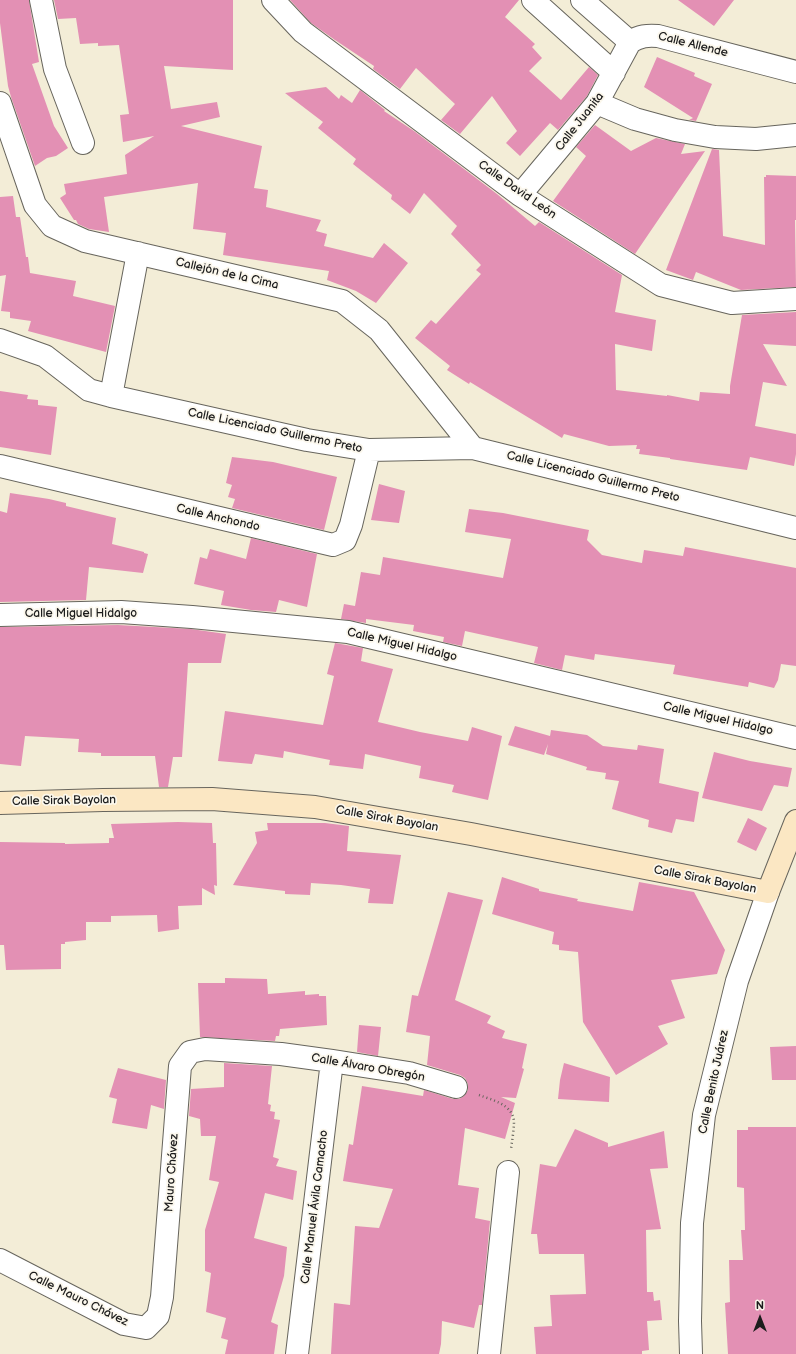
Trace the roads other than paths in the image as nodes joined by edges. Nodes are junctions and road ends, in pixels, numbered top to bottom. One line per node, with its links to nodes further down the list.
1 (41, 0): 11 (street)
2 (273, 0): 12 (street, Calle David León)
3 (532, 0): 7 (street)
4 (582, 0): 5 (street)
5 (630, 42): 6 (street, Calle Allende); 7 (street, Calle Juanita)
6 (796, 72)
7 (614, 73): 9 (street, Calle Juanita)
8 (0, 103): 13 (street, Callejón de la Cima)
9 (597, 103): 10 (street); 12 (street, Calle Juanita)
10 (796, 135)
11 (83, 143)
12 (520, 195): 14 (street, Calle David León)
13 (138, 253): 16 (street); 17 (street, Callejón de la Cima)
14 (796, 299)
15 (0, 340): 16 (street, Calle Licenciado Guillermo Preto)
16 (111, 396): 18 (street, Calle Licenciado Guillermo Preto)
17 (473, 448): 18 (street, Calle Licenciado Guillermo Preto); 20 (street, Calle Licenciado Guillermo Preto)
18 (369, 450): 19 (street, Calle Anchondo)
19 (0, 466)
20 (796, 528)
21 (0, 615): 22 (street, Calle Miguel Hidalgo)
22 (796, 738)
23 (0, 803): 25 (main road, Calle Sirak Bayolan)
24 (796, 821): 25 (main road, Calle Benito Juárez)
25 (768, 892): 34 (street, Calle Benito Juárez)
26 (190, 1052): 27 (street, Calle Álvaro Obregón); 31 (street, Mauro Chávez)
27 (332, 1061): 28 (street, Calle Álvaro Obregón); 32 (street, Calle Manuel Ávila Camacho)
28 (456, 1087)
29 (508, 1172): 33 (street)
30 (0, 1260): 31 (street, Calle Mauro Chávez)
31 (162, 1297)
32 (297, 1354)
33 (489, 1354)
34 (691, 1354)

